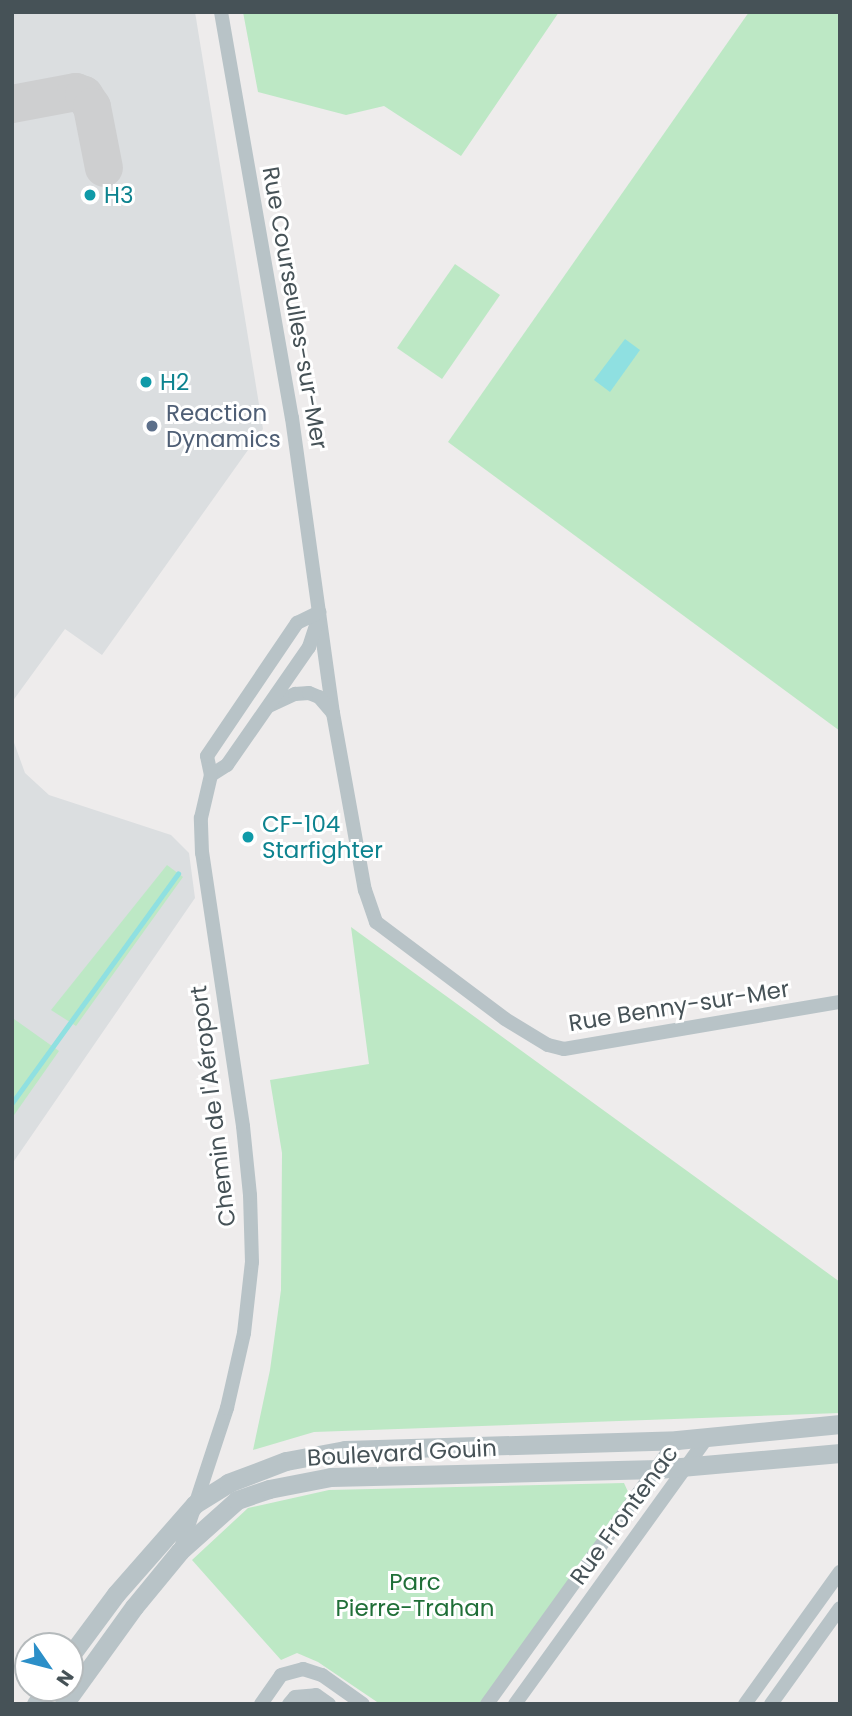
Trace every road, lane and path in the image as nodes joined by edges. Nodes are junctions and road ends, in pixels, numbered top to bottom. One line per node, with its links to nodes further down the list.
1 (221, 12): 2 (street, Rue Courseulles-sur-Mer)
2 (320, 612): 3 (street); 4 (street, Chemin de l'Aéroport); 5 (street, Rue Benny-sur-Mer)
3 (267, 707): 5 (street); 6 (street)
4 (239, 708): 6 (street); 7 (street, Chemin de l'Aéroport)
5 (333, 713): 8 (street, Rue Benny-sur-Mer)
6 (257, 721): 7 (street)
7 (211, 775): 15 (street, Chemin de l'Aéroport)
8 (840, 1002)
9 (840, 1424): 10 (street, Boulevard Gouin)
10 (707, 1438): 11 (street, Boulevard Gouin); 13 (street, Rue Frontenac)
11 (677, 1440): 14 (street, Rue Frontenac); 15 (street, Boulevard Gouin)
12 (840, 1453): 13 (street, Boulevard Gouin)
13 (687, 1466): 14 (street, Boulevard Gouin); 22 (street, Rue Frontenac)
14 (658, 1469): 16 (street, Boulevard Gouin); 19 (street, Rue Frontenac)
15 (195, 1504): 16 (street, Chemin de l'Aéroport); 18 (street, Boulevard Gouin)
16 (180, 1551): 20 (street, Boulevard Gouin)
17 (840, 1572): 26 (street)
18 (116, 1594): 20 (street); 23 (street, Boulevard Gouin)
19 (560, 1604): 22 (street, Rue Frontenac); 31 (street, Rue Frontenac)
20 (134, 1607): 27 (street, Boulevard Gouin)
21 (840, 1608): 33 (street)
22 (578, 1618): 32 (street, Rue Frontenac)
23 (84, 1637)
24 (296, 1670): 25 (street); 28 (street); 30 (street)
25 (295, 1700): 29 (street)
26 (749, 1702)
27 (64, 1704)
28 (261, 1704)
29 (329, 1704)
30 (363, 1704)
31 (487, 1704)
32 (516, 1704)
33 (771, 1704)

